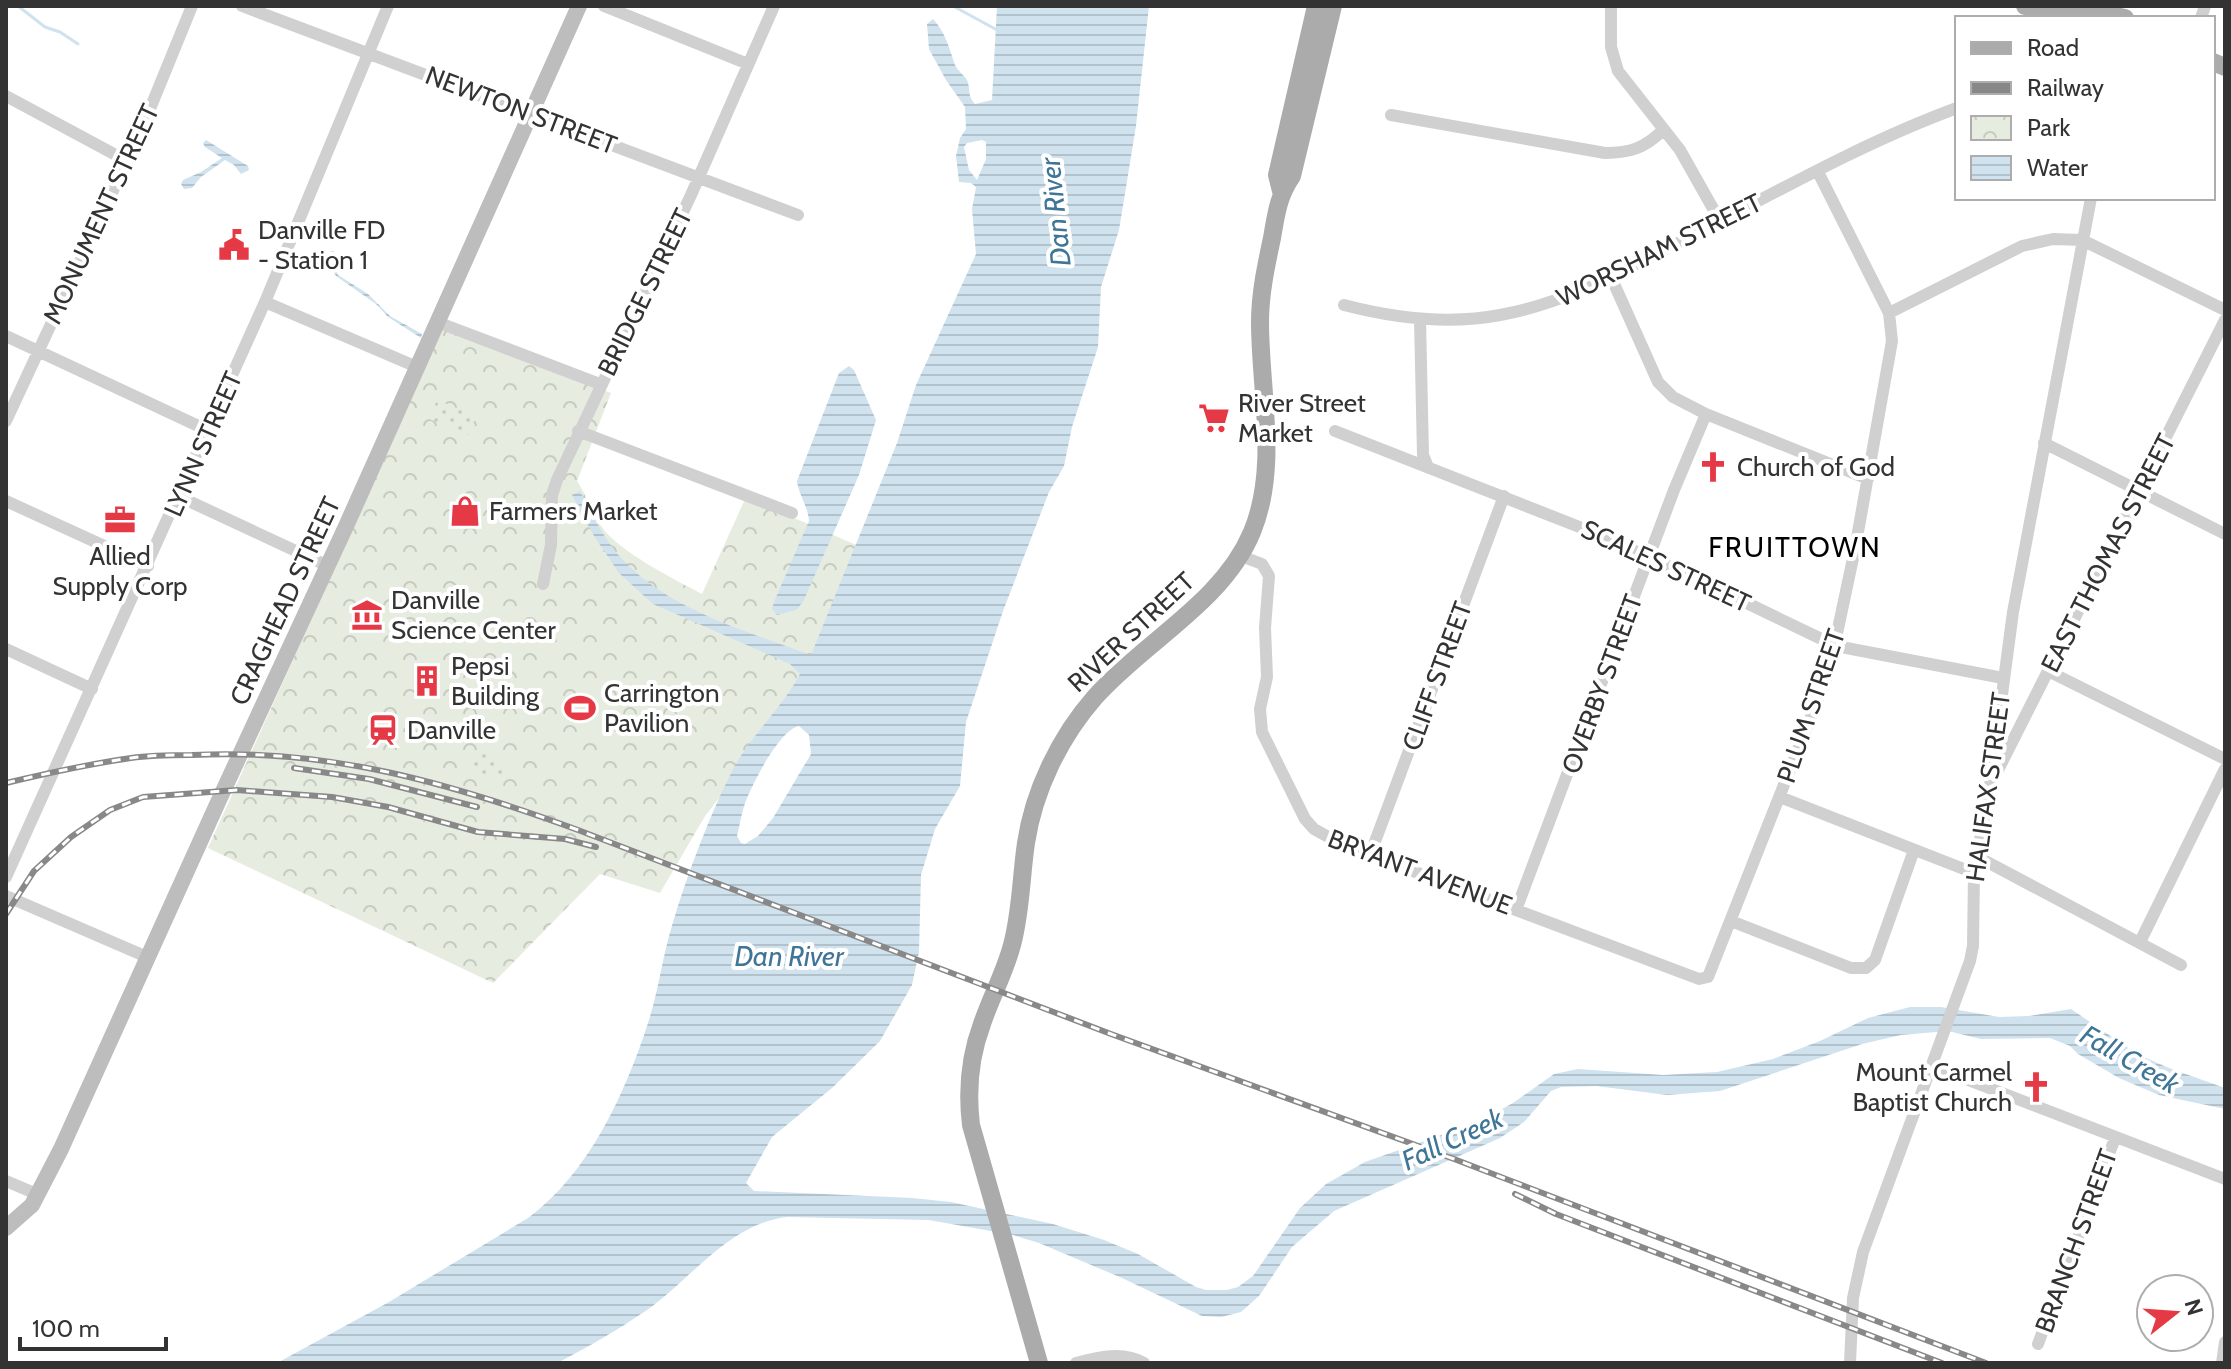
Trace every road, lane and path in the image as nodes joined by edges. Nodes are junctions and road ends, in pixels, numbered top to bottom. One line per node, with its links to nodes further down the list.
1 (192, 6): 19 (street, MONUMENT STREET)
2 (242, 6): 12 (street, NEWTON STREET)
3 (388, 6): 12 (street, LYNN STREET)
4 (579, 6): 16 (main road, CRAGHEAD STREET)
5 (604, 6): 13 (street)
6 (774, 6): 13 (street, BRIDGE STREET)
7 (1316, 6): 22 (main road, RIVER STREET)
8 (1333, 6): 22 (main road, RIVER STREET)
9 (1611, 6): 18 (street)
10 (2025, 6): 11 (main road)
11 (2117, 13)
12 (369, 52): 16 (street, NEWTON STREET); 28 (street, LYNN STREET)
13 (748, 64): 21 (street, BRIDGE STREET)
14 (6, 96): 19 (street)
15 (1955, 109): 20 (street, WORSHAM STREET)
16 (531, 113): 21 (street, NEWTON STREET); 34 (main road, CRAGHEAD STREET)
17 (1391, 115): 18 (street)
18 (1663, 130): 25 (street)
19 (127, 161): 36 (street, MONUMENT STREET)
20 (1818, 172): 25 (street, WORSHAM STREET); 31 (street, PLUM STREET)
21 (699, 178): 24 (street, NEWTON STREET); 38 (street, BRIDGE STREET)
22 (1281, 191): 53 (main road, RIVER STREET)
23 (2091, 200): 26 (street, HALIFAX STREET)
24 (798, 215)
25 (1720, 221): 27 (street, WORSHAM STREET)
26 (2082, 240): 30 (street); 31 (street); 44 (street, HALIFAX STREET)
27 (1611, 277): 32 (street, WORSHAM STREET); 39 (street)
28 (265, 302): 37 (street); 41 (street, LYNN STREET)
29 (1344, 305): 32 (street, WORSHAM STREET)
30 (2225, 310)
31 (1889, 313): 46 (street, PLUM STREET)
32 (1420, 319): 45 (street)
33 (2225, 320): 47 (street, EAST THOMAS STREET)
34 (437, 322): 37 (main road, CRAGHEAD STREET); 38 (street)
35 (6, 336): 36 (street)
36 (38, 350): 40 (street, MONUMENT STREET); 41 (street)
37 (417, 367): 56 (main road, CRAGHEAD STREET)
38 (600, 384): 42 (street, BRIDGE STREET)
39 (1706, 414): 46 (street); 54 (street, OVERBY STREET)
40 (6, 421)
41 (209, 431): 49 (street, LYNN STREET)
42 (578, 431): 51 (street); 57 (street, BRIDGE STREET)
43 (1335, 431): 45 (street, SCALES STREET)
44 (2044, 443): 47 (street); 61 (street, HALIFAX STREET)
45 (1428, 467): 48 (street, SCALES STREET)
46 (1868, 479): 58 (street, PLUM STREET)
47 (2140, 490): 52 (street); 60 (street, EAST THOMAS STREET)
48 (1504, 496): 54 (street, SCALES STREET); 68 (street, CLIFF STREET)
49 (180, 497): 55 (street, LYNN STREET); 56 (street)
50 (6, 501): 55 (street)
51 (792, 513)
52 (2225, 534)
53 (1241, 556): 68 (street, BRYANT AVENUE); 87 (main road, RIVER STREET)
54 (1649, 557): 58 (street, SCALES STREET); 73 (street, OVERBY STREET)
55 (148, 566): 62 (street, LYNN STREET)
56 (328, 566): 76 (main road, CRAGHEAD STREET)
57 (543, 584)
58 (1836, 646): 61 (street, SCALES STREET); 66 (street, PLUM STREET)
59 (6, 649): 62 (street)
60 (2048, 671): 63 (street); 65 (street, EAST THOMAS STREET)
61 (2003, 678): 65 (street, HALIFAX STREET)
62 (92, 689): 71 (street, LYNN STREET)
63 (2225, 759)
64 (2225, 769): 75 (street)
65 (1990, 785): 69 (street, HALIFAX STREET)
66 (1780, 797): 67 (street); 74 (street, PLUM STREET)
67 (1914, 850): 70 (street); 74 (street)
68 (1370, 855): 73 (street, BRYANT AVENUE)
69 (1976, 856): 70 (street, HALIFAX STREET); 75 (street)
70 (1974, 873): 79 (street, HALIFAX STREET)
71 (6, 877)
72 (6, 896): 76 (street)
73 (1516, 910): 78 (street, BRYANT AVENUE)
74 (1731, 921): 78 (street, PLUM STREET)
75 (2140, 942): 77 (street)
76 (147, 957): 83 (main road, CRAGHEAD STREET)
77 (2181, 965)
78 (1678, 971)
79 (1932, 1066): 80 (street); 90 (street, HALIFAX STREET)
80 (2115, 1138): 81 (street); 86 (street, BRANCH STREET)
81 (2225, 1179)
82 (6, 1181): 83 (street)
83 (39, 1195): 84 (main road, CRAGHEAD STREET)
84 (6, 1228)
85 (2225, 1342): 91 (street)
86 (2038, 1344)
87 (1039, 1363)
88 (1076, 1363): 89 (street)
89 (1144, 1363)
90 (1850, 1363)
91 (2222, 1363)

